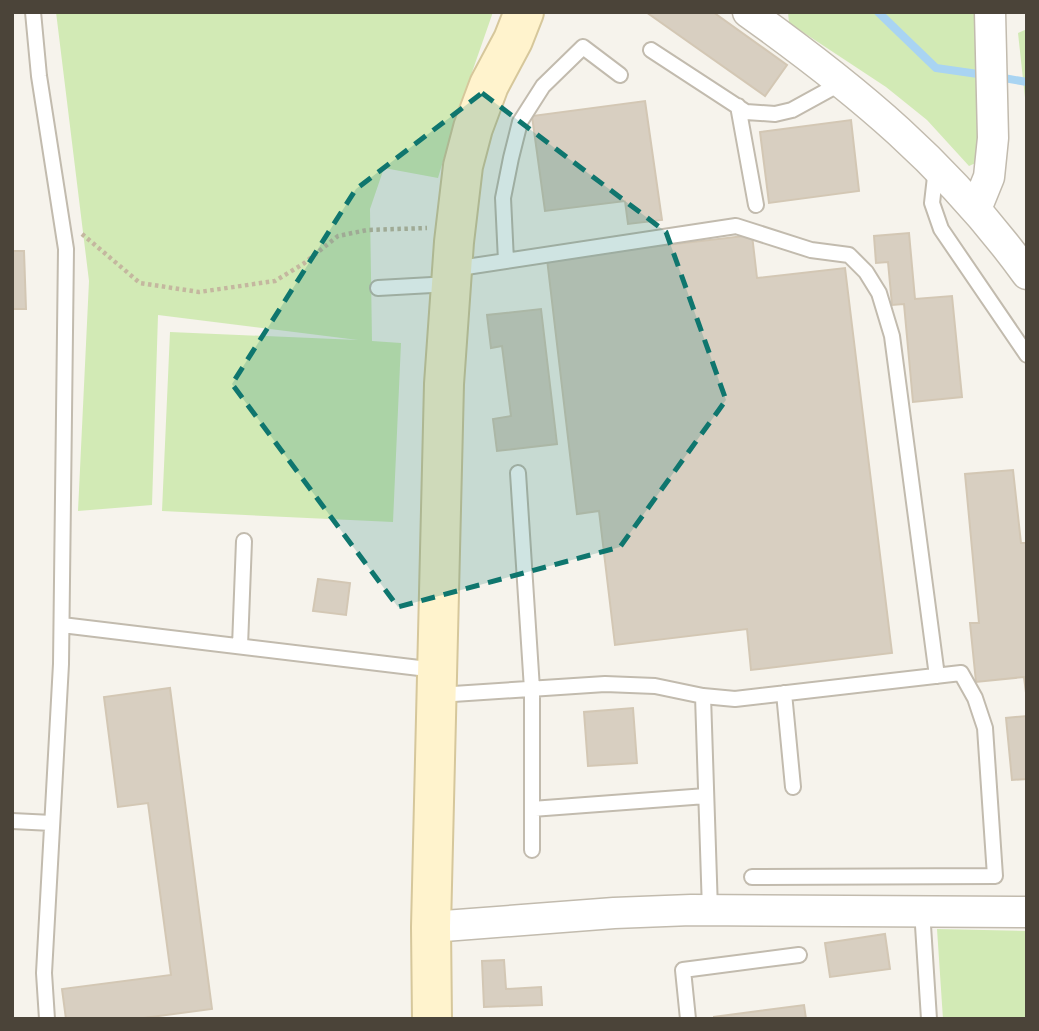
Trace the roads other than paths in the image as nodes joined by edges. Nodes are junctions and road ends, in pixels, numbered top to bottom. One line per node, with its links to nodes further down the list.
1 (33, 12): 20 (lane)
2 (539, 12): 5 (street)
3 (990, 12): 12 (street)
4 (753, 14): 8 (street)
5 (518, 26): 15 (street)
6 (651, 50): 9 (lane)
7 (620, 75): 13 (lane)
8 (843, 82): 9 (lane); 10 (street)
9 (738, 106): 11 (lane)
10 (936, 166): 12 (street); 17 (lane)
11 (756, 205)
12 (975, 209): 14 (street)
13 (506, 261): 15 (lane); 22 (lane)
14 (1027, 275)
15 (452, 277): 16 (lane); 23 (street)
16 (379, 288)
17 (1027, 355)
18 (518, 473): 24 (lane)
19 (244, 541): 21 (lane)
20 (62, 625): 21 (lane); 31 (lane)
21 (240, 646): 23 (lane)
22 (937, 676): 25 (lane); 33 (lane)
23 (437, 683): 24 (lane); 37 (street)
24 (532, 689): 26 (lane); 29 (lane)
25 (784, 693): 26 (lane); 27 (lane)
26 (703, 696): 28 (lane)
27 (793, 787)
28 (706, 796): 29 (lane); 34 (lane)
29 (532, 809): 32 (lane)
30 (12, 821): 31 (lane)
31 (52, 823): 39 (lane)
32 (532, 850)
33 (752, 877)
34 (710, 910): 35 (street); 37 (street)
35 (922, 910): 36 (street); 42 (lane)
36 (1027, 912)
37 (431, 927): 40 (street)
38 (799, 955): 41 (lane)
39 (47, 1019)
40 (432, 1019)
41 (688, 1019)
42 (929, 1019)

